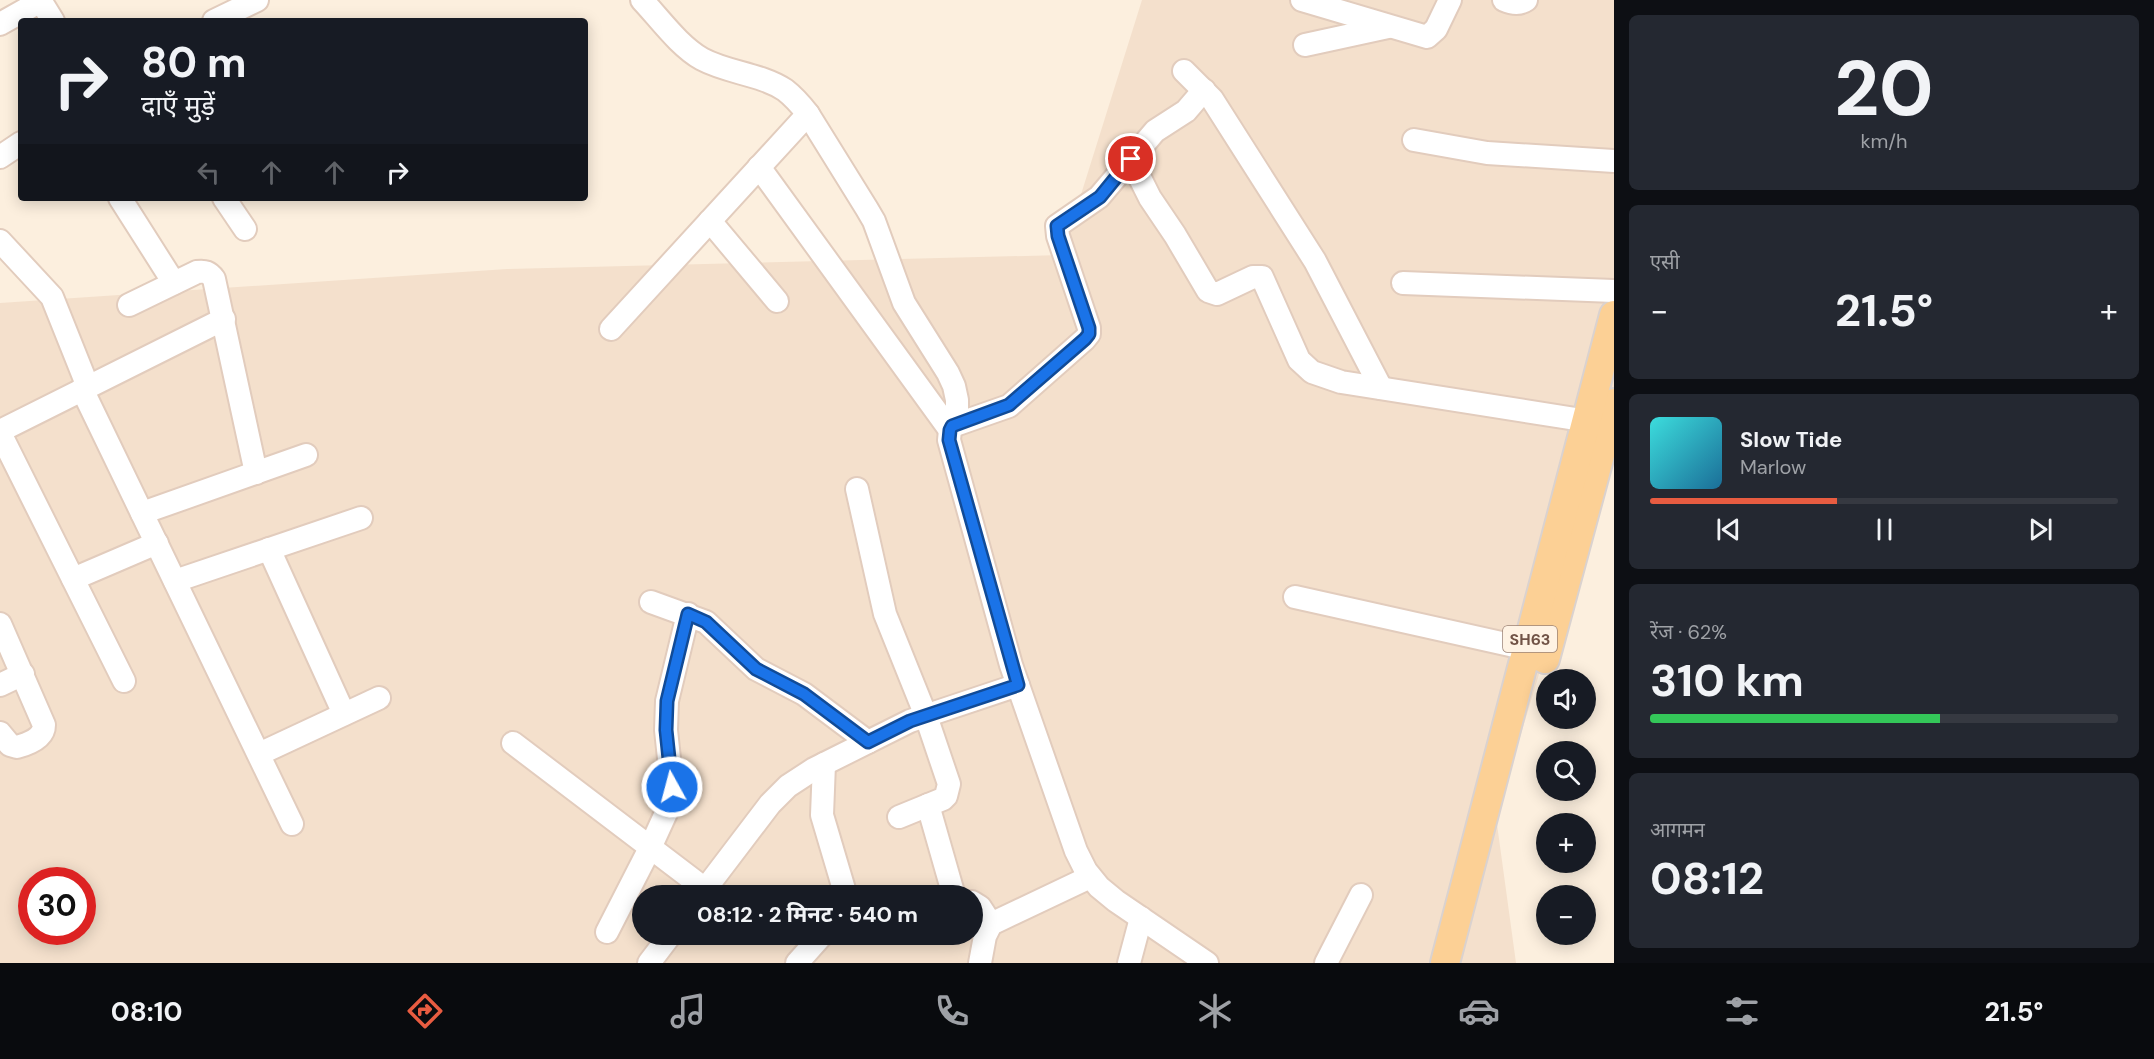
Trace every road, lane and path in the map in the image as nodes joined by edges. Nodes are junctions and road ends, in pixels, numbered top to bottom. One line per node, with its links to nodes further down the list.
1 (40, 0): 8 (street); 10 (street)
2 (257, 0): 9 (street)
3 (642, 0): 15 (street)
4 (1302, 0): 11 (street)
5 (1450, 0): 11 (street)
6 (1504, 0): 7 (street)
7 (1526, 0)
8 (51, 18)
9 (220, 18)
10 (0, 24)
11 (1389, 26): 12 (street)
12 (1305, 45)
13 (1184, 71): 14 (street)
14 (1204, 90): 19 (street); 36 (street)
15 (808, 114): 21 (street); 39 (street)
16 (1414, 140): 20 (street)
17 (18, 145): 18 (street)
18 (0, 158)
19 (1131, 159): 36 (street); 39 (street)
20 (1614, 161)
21 (759, 167): 24 (street); 39 (street)
22 (122, 201): 27 (street)
23 (226, 201): 25 (street)
24 (710, 220): 30 (street); 34 (street)
25 (245, 229)
26 (0, 241): 35 (street)
27 (174, 283): 31 (street); 33 (street)
28 (1403, 283): 29 (street)
29 (1614, 291)
30 (777, 301)
31 (129, 305)
32 (1614, 315): 37 (main road, SH63)
33 (224, 319): 35 (street); 41 (street)
34 (611, 329)
35 (85, 388): 38 (street); 43 (street)
36 (1381, 388): 37 (street)
37 (1603, 416): 53 (main road, SH63); 89 (main road, SH63)
38 (2, 427): 47 (street)
39 (951, 428): 57 (street)
40 (306, 455): 41 (street)
41 (256, 472): 43 (street)
42 (857, 489): 60 (street)
43 (142, 513): 45 (street)
44 (360, 518): 46 (street)
45 (157, 543): 47 (street); 48 (street)
46 (269, 549): 48 (street); 59 (street)
47 (73, 579): 55 (street)
48 (175, 581): 64 (street)
49 (1295, 597): 53 (street)
50 (651, 602): 51 (street)
51 (688, 614): 62 (street); 69 (street)
52 (0, 624): 54 (street)
53 (1528, 649): 88 (main road, SH63)
54 (22, 674): 56 (street); 61 (street)
55 (124, 681)
56 (0, 685)
57 (1018, 685): 60 (street); 70 (street)
58 (378, 698): 59 (street)
59 (344, 714): 64 (street)
60 (926, 716): 62 (street); 66 (street)
61 (0, 733)
62 (868, 742): 65 (street)
63 (513, 743): 69 (street)
64 (259, 754): 68 (street)
65 (824, 764): 72 (street); 73 (street)
66 (928, 805): 67 (street); 74 (street)
67 (899, 817)
68 (292, 824)
69 (650, 848): 71 (street); 79 (street)
70 (1090, 877): 77 (street); 78 (street)
71 (695, 885)
72 (708, 885)
73 (843, 885)
74 (951, 885)
75 (1361, 895): 87 (street)
76 (983, 912): 78 (street)
77 (1141, 918): 85 (street); 86 (street)
78 (991, 924): 84 (street)
79 (607, 932)
80 (662, 945): 82 (street)
81 (813, 945): 83 (street)
82 (649, 963)
83 (797, 963)
84 (980, 963)
85 (1129, 963)
86 (1207, 963)
87 (1326, 963)
88 (1445, 963)
89 (1463, 963)

